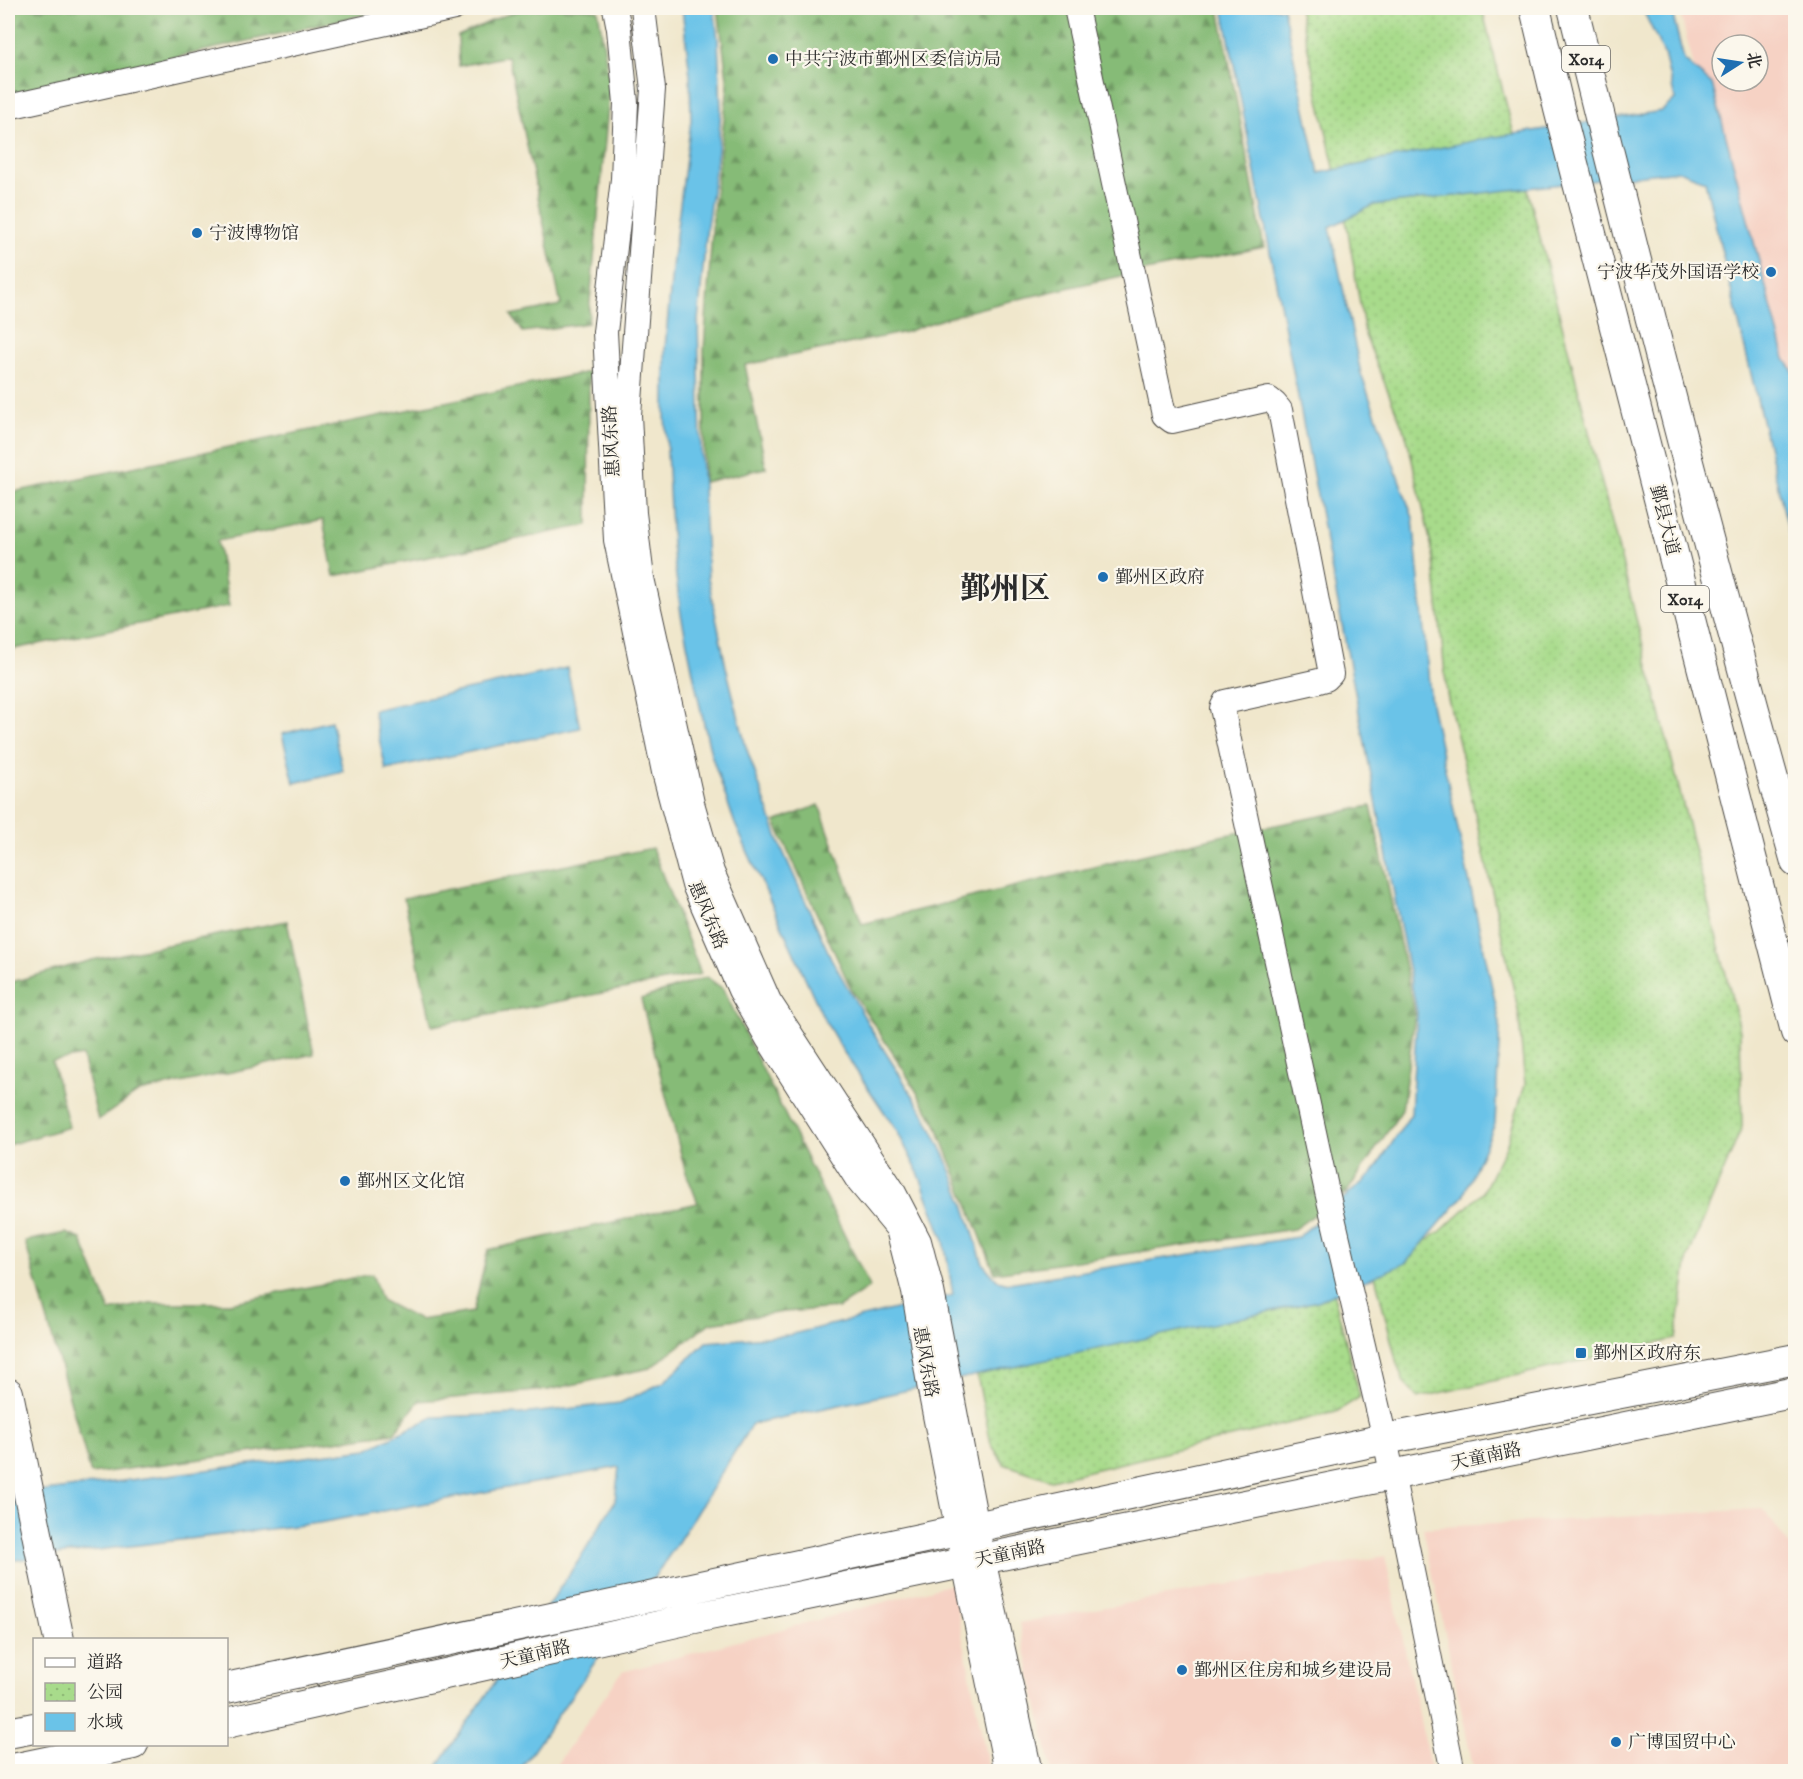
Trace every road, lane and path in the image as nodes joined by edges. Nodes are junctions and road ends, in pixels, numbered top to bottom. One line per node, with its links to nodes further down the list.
1 (454, 8): 7 (street)
2 (615, 8): 10 (street, 惠风东路)
3 (643, 8): 10 (street, 惠风东路)
4 (1076, 8): 14 (street)
5 (1535, 8): 9 (main road, 鄞县大道 / X014)
6 (1574, 8): 8 (main road, 鄞县大道 / X014)
7 (8, 107)
8 (1796, 862)
9 (1796, 1032)
10 (923, 1291): 16 (street, 惠风东路)
11 (1796, 1359): 14 (main road, 天童南路)
12 (1796, 1392): 15 (main road, 天童南路)
13 (10, 1406): 18 (main road)
14 (1385, 1439): 15 (street); 16 (main road, 天童南路)
15 (1393, 1475): 17 (main road, 天童南路); 28 (street)
16 (967, 1529): 17 (street, 惠风东路); 19 (main road, 天童南路)
17 (973, 1561): 20 (main road, 天童南路); 26 (street, 惠风东路); 27 (street, 惠风东路)
18 (59, 1638)
19 (228, 1688)
20 (228, 1723)
21 (33, 1728): 22 (main road)
22 (8, 1733)
23 (125, 1746): 24 (main road)
24 (84, 1757): 25 (main road)
25 (8, 1770)
26 (1007, 1772)
27 (1030, 1772)
28 (1453, 1772)

